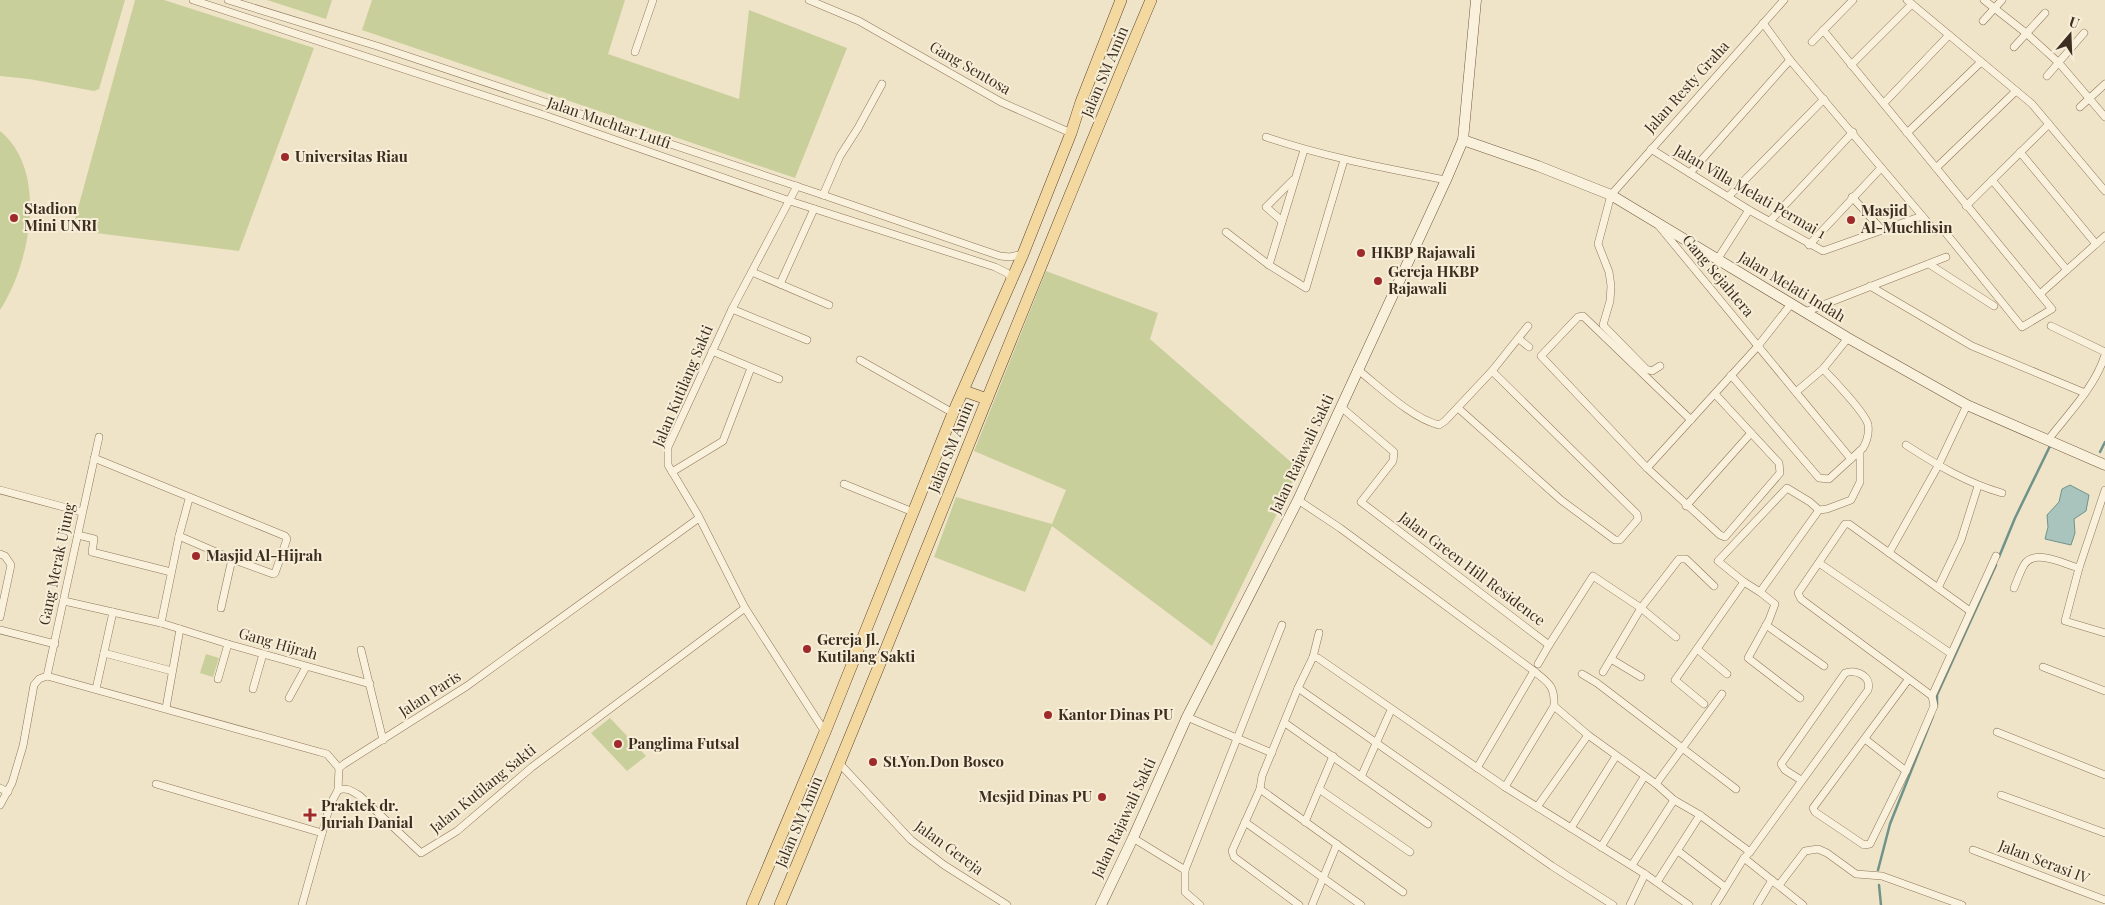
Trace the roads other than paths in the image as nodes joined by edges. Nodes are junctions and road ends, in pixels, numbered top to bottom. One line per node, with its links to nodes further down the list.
1 (193, 0): 60 (street, Jalan Muchtar Lutfi)
2 (228, 0): 54 (street, Jalan Muchtar Lutfi)
3 (653, 0): 24 (street)
4 (810, 0): 12 (street, Gang Sentosa)
5 (1121, 0): 40 (main road, Jalan SM Amin)
6 (1151, 0): 112 (main road, Jalan SM Amin)
7 (1476, 0): 43 (main road, Jalan Rajawali Sakti)
8 (1784, 0): 17 (street, Jalan Resty Graha)
9 (1984, 0): 14 (street)
10 (2002, 0): 14 (street)
11 (1850, 1): 18 (street)
12 (822, 2): 40 (street, Gang Sentosa)
13 (1909, 2): 21 (street); 28 (street)
14 (1995, 9): 16 (street); 19 (street)
15 (2045, 13): 19 (street)
16 (1983, 21)
17 (1763, 24): 25 (street); 44 (street, Jalan Resty Graha)
18 (1823, 30): 22 (street); 28 (street)
19 (2026, 33): 23 (street); 27 (street)
20 (2084, 33): 27 (street)
21 (1949, 35): 26 (street); 35 (street)
22 (1812, 42)
23 (2014, 47)
24 (635, 52)
25 (1790, 60): 33 (street); 50 (street)
26 (1981, 62): 32 (street); 41 (street)
27 (2059, 63): 29 (street); 34 (street)
28 (1851, 65): 35 (street)
29 (2047, 76)
30 (882, 84): 56 (street)
31 (2105, 84): 34 (street)
32 (2016, 91): 38 (street); 49 (street)
33 (1824, 99): 39 (street); 58 (street)
34 (2088, 99): 36 (street); 37 (street)
35 (1884, 102): 41 (street)
36 (2080, 107)
37 (2105, 117)
38 (2048, 124): 46 (street); 55 (street)
39 (1853, 132): 48 (street); 65 (street)
40 (1071, 133): 75 (main road, Jalan SM Amin)
41 (1907, 133): 49 (street)
42 (1266, 137): 45 (street)
43 (1463, 140): 52 (main road, Jalan Rajawali Sakti); 57 (main road, Jalan Melati Indah)
44 (1651, 149): 50 (street, Jalan Villa Melati Permai 1); 57 (street, Jalan Resty Graha)
45 (1304, 150): 47 (street); 51 (street)
46 (2020, 152): 53 (street); 73 (street)
47 (1344, 160): 52 (street); 79 (street)
48 (1881, 168): 59 (street); 64 (street)
49 (1936, 168): 61 (street)
50 (1690, 173): 58 (street, Jalan Villa Melati Permai 1)
51 (1295, 178): 66 (street); 66 (street)
52 (1446, 180): 103 (main road, Jalan Rajawali Sakti)
53 (1992, 180): 61 (street); 80 (street)
54 (797, 186): 56 (street, Jalan Muchtar Lutfi); 60 (street, Jalan Kutilang Sakti)
55 (2105, 192)
56 (823, 195): 75 (street, Jalan Muchtar Lutfi)
57 (1611, 195): 67 (main road, Jalan Melati Indah); 101 (street)
58 (1729, 196): 63 (street, Jalan Villa Melati Permai 1)
59 (1852, 197): 68 (street); 74 (street)
60 (790, 201): 62 (street, Jalan Muchtar Lutfi); 81 (street, Jalan Kutilang Sakti)
61 (1966, 206): 85 (street)
62 (814, 209): 82 (street, Jalan Muchtar Lutfi); 83 (street)
63 (1749, 210): 65 (street, Jalan Villa Melati Permai 1); 77 (street)
64 (1922, 216): 68 (street, Jalan Villa Melati Permai 1); 69 (street)
65 (1770, 221): 74 (street, Jalan Villa Melati Permai 1)
66 (1282, 222): 79 (street)
67 (1657, 224): 77 (main road, Jalan Melati Indah); 96 (street, Gang Sejahtera)
68 (1882, 230): 74 (street, Jalan Villa Melati Permai 1)
69 (1935, 231)
70 (1226, 232): 79 (street)
71 (1945, 232): 85 (street)
72 (2105, 236): 73 (street)
73 (2096, 244): 80 (street)
74 (1809, 245)
75 (1023, 254): 82 (main road, Jalan SM Amin)
76 (1946, 257): 78 (street)
77 (1717, 260): 86 (main road, Jalan Melati Indah)
78 (1929, 264): 84 (street); 88 (street)
79 (1269, 265)
80 (2067, 270): 85 (street)
81 (752, 272): 83 (street); 89 (street, Jalan Kutilang Sakti)
82 (1012, 280): 108 (main road, Jalan SM Amin)
83 (780, 284): 87 (street)
84 (1870, 286): 90 (street); 110 (street)
85 (2040, 294)
86 (1791, 304): 90 (main road, Jalan Melati Indah); 96 (street)
87 (829, 305)
88 (1994, 306)
89 (732, 309): 95 (street); 98 (street, Jalan Kutilang Sakti)
90 (1805, 312): 93 (main road, Jalan Melati Indah)
91 (1528, 326): 94 (street)
92 (2051, 326): 99 (street)
93 (1848, 338): 104 (street); 113 (main road, Jalan Melati Indah)
94 (1519, 339): 97 (street); 105 (street)
95 (807, 340)
96 (1758, 346): 106 (street); 109 (street, Gang Sejahtera)
97 (1529, 347)
98 (712, 351): 102 (street); 128 (street, Jalan Kutilang Sakti)
99 (2105, 353): 110 (street)
100 (860, 360): 116 (street)
101 (1660, 366)
102 (751, 368): 107 (street); 128 (street)
103 (1357, 369): 114 (main road, Jalan Rajawali Sakti); 115 (street)
104 (1823, 369): 109 (street); 122 (street)
105 (1492, 371): 115 (street); 115 (street)
106 (1731, 375): 111 (street); 124 (street)
107 (779, 379)
108 (964, 391): 112 (main road); 116 (main road, Jalan SM Amin)
109 (1796, 392): 124 (street, Gang Sejahtera)
110 (2085, 393): 120 (street)
111 (1715, 394): 117 (street); 118 (street)
112 (987, 399): 220 (main road, Jalan SM Amin)
113 (1967, 405): 120 (main road, Jalan Melati Indah); 126 (street)
114 (1341, 407): 135 (main road, Jalan Rajawali Sakti); 173 (street, Jalan Green Hill Residence)
115 (1458, 408)
116 (953, 413): 140 (main road, Jalan SM Amin)
117 (1691, 420): 127 (street); 127 (street)
118 (1751, 433): 136 (street); 136 (street)
119 (99, 437): 123 (street, Gang Merak Ujung)
120 (2048, 440): 125 (main road, Jalan Melati Indah)
121 (1906, 445): 126 (street)
122 (1860, 451): 124 (street); 138 (street)
123 (94, 458): 134 (street); 139 (street, Gang Merak Ujung)
124 (1851, 459)
125 (2105, 465)
126 (1938, 466): 130 (street); 144 (street)
127 (1647, 468): 136 (street)
128 (672, 472): 141 (street, Jalan Kutilang Sakti)
129 (844, 484): 140 (street)
130 (1978, 486): 133 (street); 153 (street)
131 (0, 490): 139 (street)
132 (2105, 490): 137 (street)
133 (2002, 493)
134 (189, 499): 143 (street); 147 (street)
135 (1298, 500): 186 (street); 207 (main road, Jalan Rajawali Sakti)
136 (1686, 506)
137 (2103, 506): 149 (street)
138 (1819, 510): 151 (street); 155 (street)
139 (82, 512): 142 (street, Gang Merak Ujung)
140 (913, 512): 209 (main road, Jalan SM Amin)
141 (699, 518): 158 (street, Jalan Kutilang Sakti); 214 (street, Jalan Paris)
142 (78, 536): 150 (street); 156 (street, Gang Merak Ujung)
143 (179, 536): 147 (street); 150 (street)
144 (1889, 553): 148 (street); 153 (street)
145 (0, 554): 162 (street)
146 (1996, 556): 161 (street)
147 (232, 559): 157 (street)
148 (1819, 563): 177 (street); 193 (street)
149 (2079, 568): 154 (street); 168 (street)
150 (171, 572): 163 (street)
151 (1744, 582): 155 (street); 174 (street)
152 (1714, 586): 159 (street)
153 (1938, 588): 161 (street)
154 (2014, 588)
155 (1760, 592): 164 (street)
156 (64, 601): 160 (street, Gang Hijrah); 171 (street, Gang Merak Ujung)
157 (221, 608)
158 (746, 608): 209 (street, Jalan Kutilang Sakti); 235 (street, Jalan Kutilang Sakti)
159 (1642, 608): 170 (street, Jalan Green Hill Residence); 173 (street, Jalan Green Hill Residence); 180 (street)
160 (113, 612): 163 (street, Gang Hijrah); 176 (street)
161 (1970, 612): 177 (street)
162 (0, 617)
163 (161, 623): 166 (street, Gang Hijrah)
164 (1766, 624): 182 (street); 202 (street)
165 (1282, 625): 212 (street)
166 (180, 629): 172 (street, Gang Hijrah); 185 (street)
167 (0, 630): 171 (street)
168 (2104, 631)
169 (1319, 633): 179 (street)
170 (1676, 637)
171 (55, 644): 190 (street, Gang Merak Ujung)
172 (228, 644): 178 (street, Gang Hijrah); 192 (street)
173 (1549, 644): 181 (street)
174 (1696, 649): 189 (street); 203 (street)
175 (361, 650): 194 (street)
176 (104, 653): 185 (street); 196 (street)
177 (1950, 653): 200 (street)
178 (264, 654): 183 (street, Gang Hijrah); 197 (street)
179 (1314, 657): 195 (street); 206 (street)
180 (1611, 659): 187 (street); 191 (street)
181 (1538, 664)
182 (1824, 666)
183 (306, 667): 194 (street, Gang Hijrah); 201 (street)
184 (2043, 668): 198 (street)
185 (172, 671): 205 (street)
186 (1534, 671): 204 (street); 222 (street)
187 (1603, 672)
188 (1582, 674): 216 (street)
189 (1727, 674)
190 (48, 676): 196 (street); 236 (street)
191 (1642, 677)
192 (218, 679)
193 (1908, 680): 200 (street); 213 (street)
194 (370, 684): 214 (street)
195 (1298, 688): 208 (street); 215 (street)
196 (96, 689): 205 (street)
197 (253, 689)
198 (2105, 690)
199 (1722, 694): 216 (street)
200 (1932, 696): 223 (street)
201 (289, 698)
202 (1800, 698)
203 (1704, 704)
204 (1554, 706): 211 (street); 230 (street)
205 (166, 708): 221 (street)
206 (1391, 710): 215 (street); 222 (street)
207 (1187, 716): 212 (street); 248 (main road, Jalan Rajawali Sakti)
208 (1285, 723): 217 (street); 218 (street)
209 (825, 732): 268 (main road, Jalan SM Amin)
210 (1998, 732): 224 (street)
211 (1588, 735): 219 (street); 240 (street)
212 (1238, 737): 217 (street); 258 (street)
213 (1865, 739): 223 (street); 223 (street)
214 (383, 740): 221 (street, Jalan Paris)
215 (1376, 742): 225 (street); 276 (street)
216 (1682, 749): 229 (street); 234 (street)
217 (1272, 753): 232 (street)
218 (1333, 756): 225 (street); 233 (street)
219 (1616, 756): 226 (street); 245 (street)
220 (840, 764): 269 (main road, Jalan SM Amin); 270 (street, Jalan Gereja)
221 (339, 768): 235 (street)
222 (1477, 768): 230 (street)
223 (1906, 771)
224 (2105, 775)
225 (1361, 777): 244 (street)
226 (1644, 777): 229 (street); 250 (street)
227 (1801, 780): 227 (street); 255 (street)
228 (156, 784): 246 (street)
229 (1656, 784): 238 (street)
230 (1505, 787): 240 (street)
231 (0, 788): 236 (street)
232 (1260, 789): 242 (street); 243 (street)
233 (1319, 789): 243 (street); 253 (street)
234 (1736, 789)
235 (338, 790): 246 (street)
236 (8, 792): 239 (street)
237 (2001, 795): 247 (street)
238 (1674, 800): 241 (street); 257 (street)
239 (0, 805)
240 (1537, 807): 245 (street)
241 (1700, 815): 252 (street); 255 (street)
242 (1245, 822): 254 (street); 260 (street)
243 (1305, 822): 249 (street)
244 (1428, 824)
245 (1571, 828): 250 (street)
246 (322, 833): 267 (street)
247 (2105, 833)
248 (1133, 838): 258 (street); 271 (main road, Jalan Rajawali Sakti)
249 (1336, 844): 260 (street); 265 (street)
250 (1601, 847): 257 (street)
251 (1973, 850): 266 (street, Jalan Serasi IV)
252 (1678, 851): 262 (street); 264 (street)
253 (1410, 852)
254 (1232, 855): 256 (street); 273 (street)
255 (1747, 855): 261 (street); 264 (street)
256 (1228, 863)
257 (1632, 866): 259 (street)
258 (1185, 870): 272 (street)
259 (1645, 874): 262 (street); 277 (street)
260 (1322, 877): 274 (street); 275 (street)
261 (1772, 880): 263 (street); 280 (street)
262 (1657, 882): 278 (street)
263 (1779, 885): 281 (street); 282 (street)
264 (1725, 887): 279 (street)
265 (1403, 892)
266 (2105, 900)
267 (302, 905)
268 (752, 905)
269 (780, 905)
270 (1007, 905)
271 (1101, 905)
272 (1200, 905)
273 (1299, 905)
274 (1312, 905)
275 (1361, 905)
276 (1613, 905)
277 (1630, 905)
278 (1689, 905)
279 (1715, 905)
280 (1757, 905)
281 (1803, 905)
282 (1962, 905)

